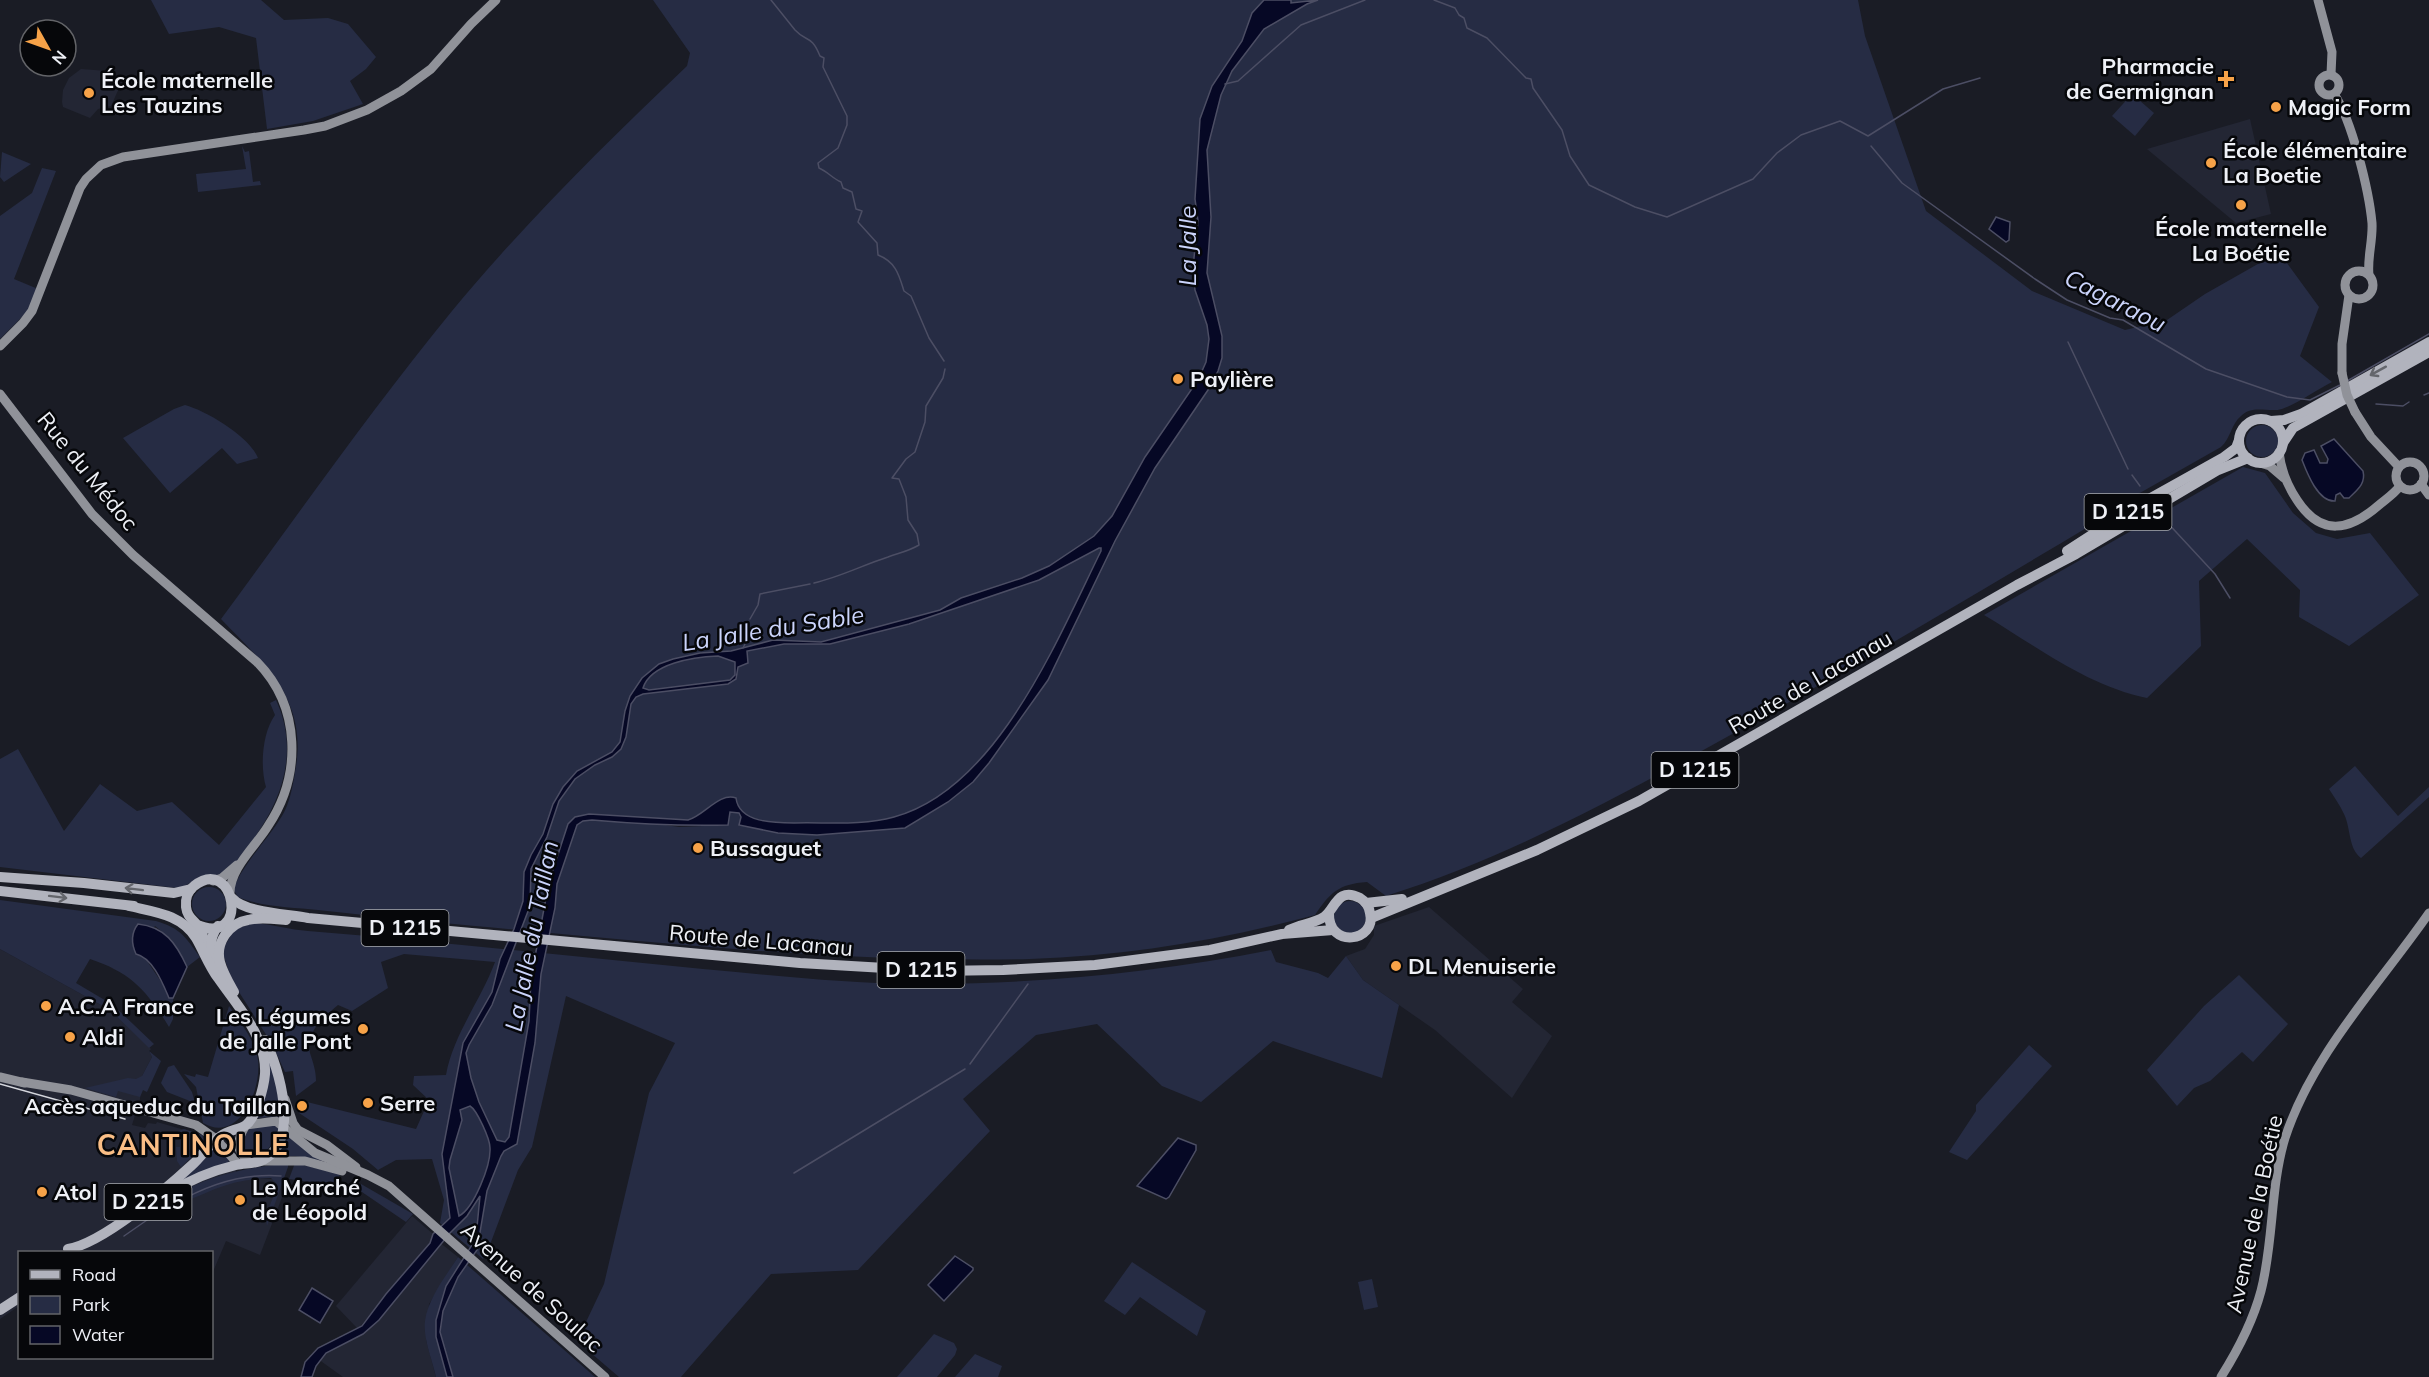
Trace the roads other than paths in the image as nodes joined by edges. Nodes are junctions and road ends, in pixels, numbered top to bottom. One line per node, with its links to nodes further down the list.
1 (496, 0): 12 (main road)
2 (2318, 0): 3 (main road)
3 (2331, 74): 4 (main road); 4 (main road)
4 (2334, 94): 5 (main road)
5 (2370, 247): 6 (main road); 7 (main road)
6 (2356, 271): 7 (main road); 8 (main road)
7 (2369, 275): 9 (main road)
8 (2349, 295): 9 (main road); 10 (main road)
9 (2361, 299): 10 (main road)
10 (2346, 319): 22 (main road, bridge)
11 (2429, 342): 17 (main road, one-way to 17)
12 (0, 346)
13 (2429, 352): 19 (main road)
14 (0, 394): 16 (main road, Rue du Médoc)
15 (0, 399): 16 (main road, Rue du Médoc)
16 (14, 411): 28 (main road, Rue du Médoc)
17 (2271, 421): 18 (main road); 19 (main road)
18 (2239, 440): 20 (main road); 27 (main road, Route de Lacanau / D 1215)
19 (2281, 448): 21 (main road); 23 (main road)
20 (2248, 458): 21 (main road); 27 (main road, Route de Lacanau / D 1215)
21 (2260, 462): 23 (main road)
22 (2399, 467): 24 (main road); 25 (main road)
23 (2284, 478): 25 (main road)
24 (2421, 483): 25 (main road); 26 (main road)
25 (2400, 486)
26 (2429, 495)
27 (2017, 585): 34 (main road, Route de Lacanau / D 1215)
28 (243, 860): 30 (main road, Rue du Médoc); 33 (main road, Rue du Médoc)
29 (0, 877): 31 (main road, one-way to 29)
30 (213, 881): 31 (main road); 33 (main road)
31 (191, 889): 39 (main road)
32 (0, 891): 36 (main road, one-way to 36)
33 (231, 895): 40 (main road, D 1215); 42 (main road)
34 (1423, 896): 35 (main road, D 1215); 41 (main road, D 1215)
35 (1366, 903): 37 (main road); 41 (main road)
36 (129, 906): 39 (main road); 48 (main road)
37 (1329, 913): 46 (main road); 47 (main road, D 1215)
38 (2429, 913): 64 (main road, Avenue de la Boétie)
39 (187, 914): 44 (main road)
40 (308, 918): 43 (main road, D 1215); 47 (main road, Route de Lacanau / D 1215)
41 (1371, 918): 46 (main road)
42 (228, 919): 43 (main road, D 1215); 45 (main road)
43 (292, 920): 49 (main road)
44 (197, 925): 45 (main road); 48 (main road)
45 (218, 926): 49 (main road)
46 (1334, 930): 47 (main road, D 1215)
47 (1282, 934)
48 (216, 975): 52 (main road)
49 (235, 993): 51 (main road)
50 (0, 1077): 54 (main road)
51 (282, 1092): 53 (main road); 57 (main road)
52 (246, 1125): 53 (main road, D 2215); 54 (main road, D 2215); 56 (main road)
53 (283, 1127): 55 (main road); 57 (main road)
54 (212, 1136): 56 (main road); 59 (main road, D 2215)
55 (262, 1161): 56 (main road, D 2215); 58 (main road)
56 (244, 1163): 60 (main road, D 2215)
57 (368, 1175): 58 (main road)
58 (415, 1209): 63 (main road, Avenue de Soulac)
59 (70, 1251)
60 (81, 1251)
61 (18, 1296): 62 (main road)
62 (4, 1307)
63 (605, 1377)
64 (2221, 1377)

